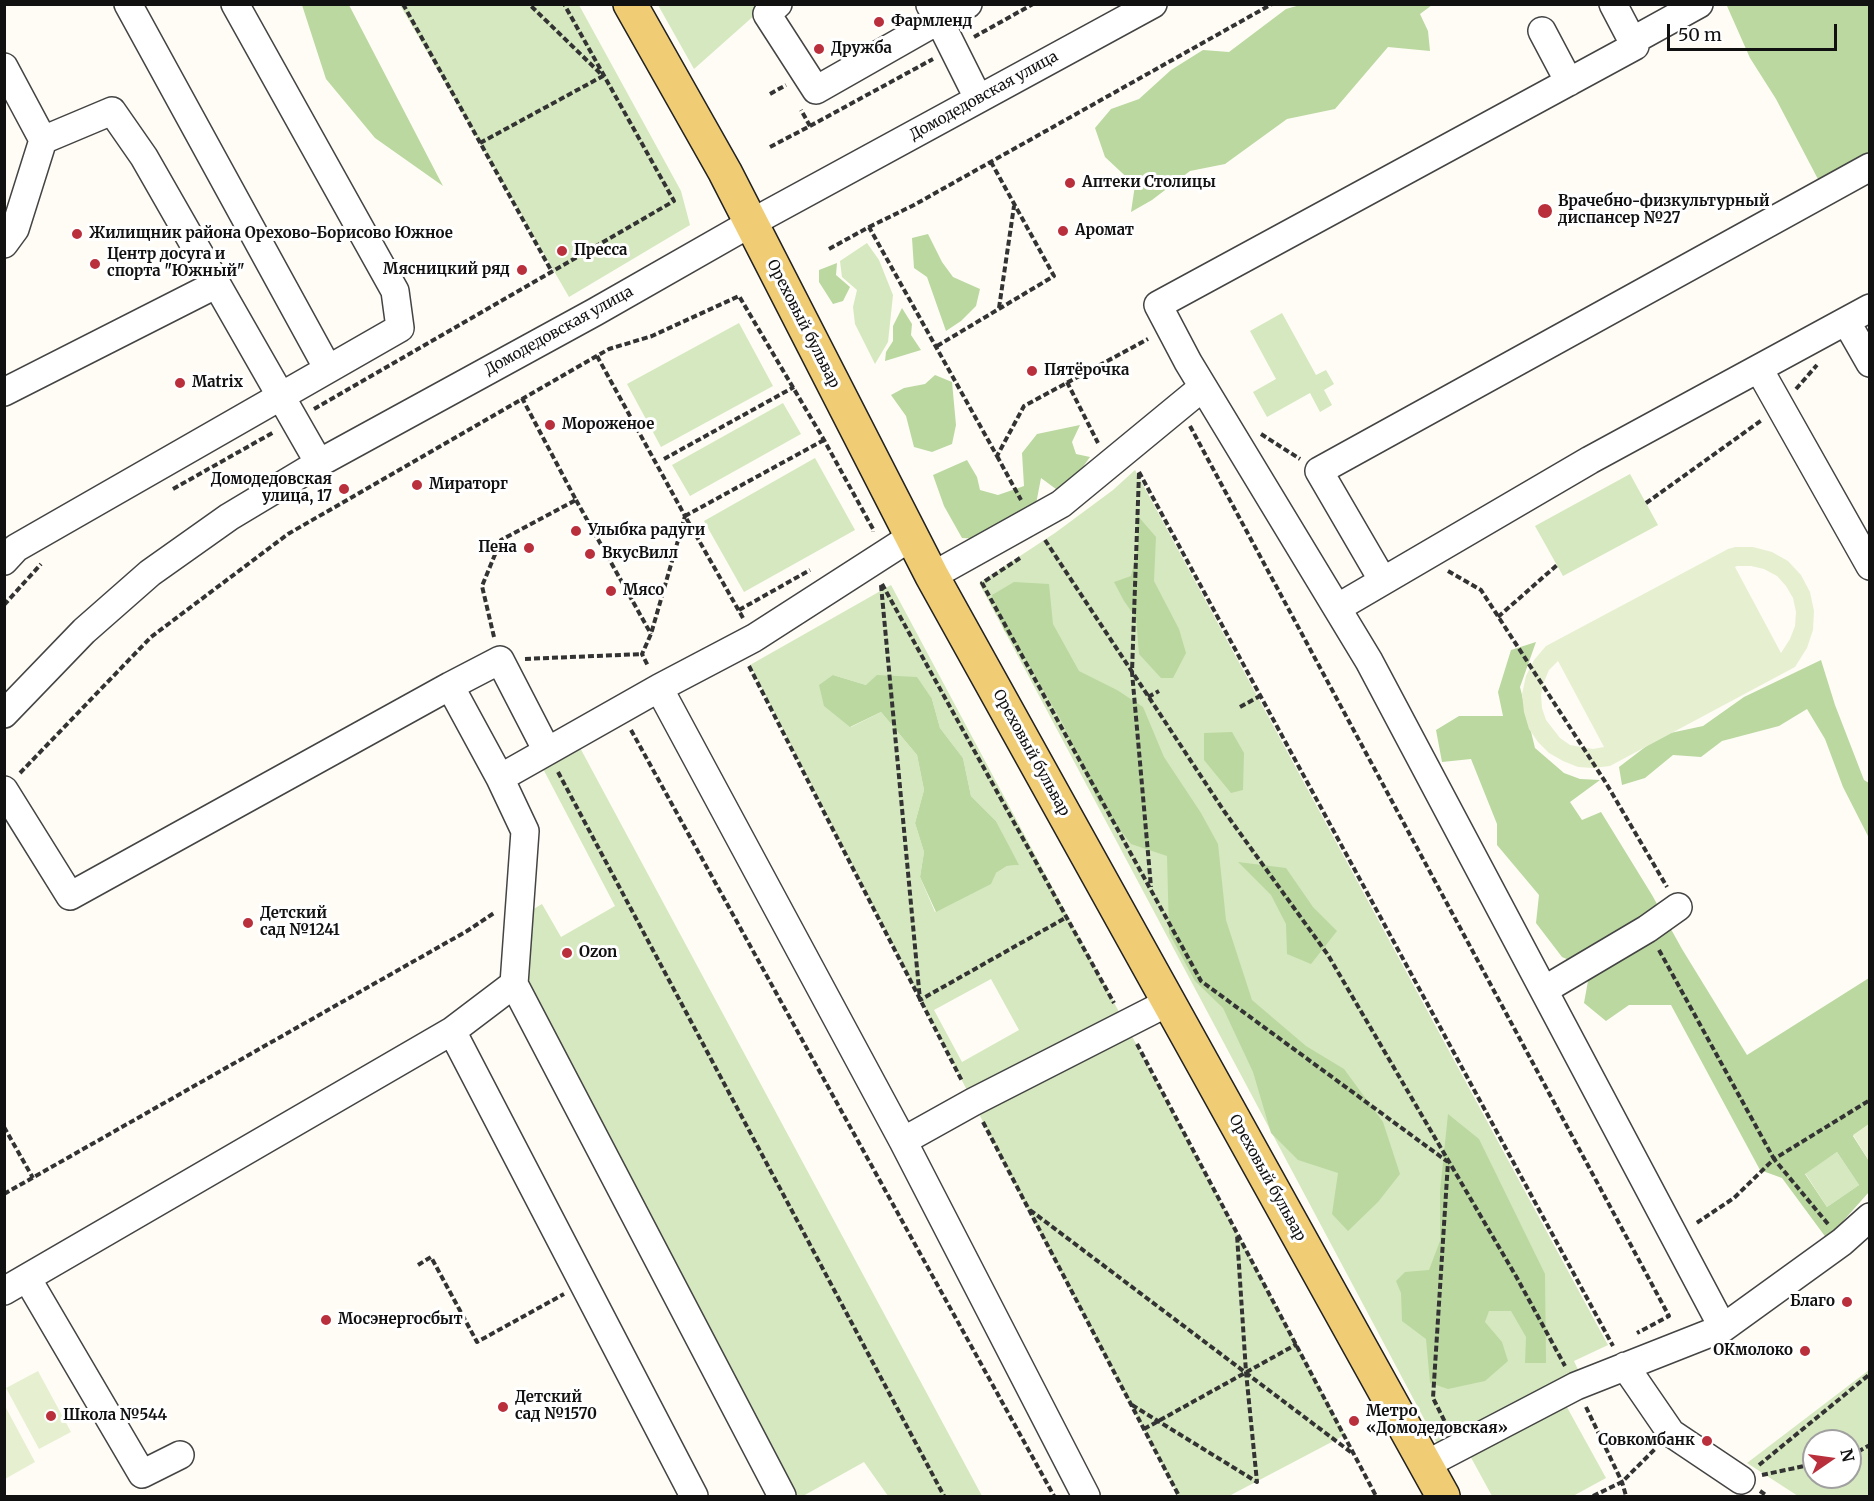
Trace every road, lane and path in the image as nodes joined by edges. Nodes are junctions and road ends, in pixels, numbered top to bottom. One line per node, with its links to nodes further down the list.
1 (128, 4): 45 (street)
2 (235, 4): 45 (street)
3 (403, 4): 14 (path)
4 (408, 4): 14 (path)
5 (529, 4): 27 (path)
6 (630, 4): 31 (main road, Ореховый бульвар)
7 (778, 4): 15 (street)
8 (968, 4): 15 (street)
9 (1033, 4): 19 (path)
10 (1153, 4): 24 (street, Домодедовская улица)
11 (1272, 4): 28 (path)
12 (1613, 4): 18 (street)
13 (1699, 4): 16 (street)
14 (406, 10): 27 (path)
15 (934, 12): 19 (street)
16 (1662, 13): 18 (street)
17 (1542, 32): 21 (street)
18 (1632, 41): 21 (street)
19 (954, 48): 24 (street); 25 (path)
20 (4, 68): 26 (street)
21 (1569, 82): 40 (street)
22 (786, 84): 23 (path)
23 (770, 94)
24 (978, 98): 31 (street, Домодедовская улица)
25 (810, 126)
26 (43, 140): 33 (street); 36 (street)
27 (480, 143): 35 (path)
28 (991, 162): 30 (path); 32 (path)
29 (1869, 167): 61 (street)
30 (1015, 205): 38 (path); 38 (path)
31 (751, 223): 60 (street, Домодедовская улица); 66 (main road, Ореховый бульвар)
32 (869, 227): 34 (path); 41 (path)
33 (8, 232)
34 (829, 249)
35 (552, 272)
36 (217, 284): 50 (street); 51 (street)
37 (1869, 308): 39 (street)
38 (999, 309): 41 (path)
39 (1846, 321): 43 (street); 46 (street)
40 (1170, 327): 47 (path); 49 (street)
41 (936, 346): 57 (path)
42 (597, 356): 48 (path); 52 (path); 64 (path)
43 (1869, 363)
44 (1819, 364): 53 (path)
45 (328, 369): 51 (street)
46 (1759, 369): 53 (street); 68 (street)
47 (1067, 382): 57 (path); 59 (path)
48 (794, 387): 56 (path); 58 (path)
49 (1203, 387): 59 (street); 76 (street)
50 (4, 392)
51 (282, 396): 60 (street); 69 (street)
52 (522, 398): 62 (path); 94 (path)
53 (1780, 407): 63 (path); 73 (street)
54 (1189, 424): 123 (path)
55 (1261, 433): 61 (path)
56 (824, 440): 64 (path); 70 (path)
57 (997, 456): 65 (path)
58 (664, 459)
59 (1125, 462): 65 (street); 83 (path); 87 (path)
60 (319, 463): 91 (street, Домодедовская улица)
61 (1319, 471): 75 (street)
62 (576, 500): 79 (path); 82 (path)
63 (1646, 503)
64 (685, 516): 77 (path); 79 (path)
65 (1038, 536): 74 (street); 83 (path)
66 (912, 537): 70 (street); 74 (main road, Ореховый бульвар)
67 (1027, 553): 95 (path)
68 (1424, 557): 75 (street); 78 (path)
69 (4, 561)
70 (871, 562): 80 (street)
71 (820, 565): 77 (path)
72 (1557, 565): 78 (path)
73 (1869, 567)
74 (932, 576): 103 (main road, Ореховый бульвар)
75 (1383, 581): 76 (street)
76 (1337, 608): 101 (street)
77 (738, 610): 80 (path)
78 (1498, 617): 97 (path)
79 (651, 634): 81 (path)
80 (747, 643): 85 (street); 102 (path)
81 (642, 654): 82 (path); 85 (path)
82 (500, 660): 84 (street); 92 (street)
83 (1132, 672): 88 (path); 95 (path)
84 (450, 686): 93 (street); 94 (street)
85 (659, 688): 90 (street); 109 (street)
86 (1159, 691): 88 (path)
87 (1260, 696): 89 (path); 125 (path)
88 (1148, 697): 111 (path)
89 (1239, 707)
90 (620, 710): 92 (street); 143 (path)
91 (4, 714)
92 (548, 751): 93 (street); 142 (path)
93 (500, 778): 96 (street)
94 (9, 785)
95 (1151, 890): 111 (path)
96 (520, 896): 100 (street); 112 (path)
97 (1678, 907): 99 (street)
98 (1067, 916): 102 (path); 102 (path); 104 (path)
99 (1647, 929): 101 (street); 110 (path)
100 (514, 984): 105 (street); 141 (street)
101 (1544, 990): 117 (street)
102 (920, 1000): 107 (path)
103 (1169, 1002): 104 (street); 136 (main road, Ореховый бульвар)
104 (1126, 1024): 107 (street); 116 (path)
105 (452, 1031): 120 (street); 121 (street)
106 (1869, 1100): 110 (path)
107 (973, 1102): 109 (street); 114 (path)
108 (4, 1127): 112 (path)
109 (903, 1141): 144 (street)
110 (1774, 1159): 117 (path); 118 (path)
111 (1448, 1162): 128 (path); 133 (path)
112 (33, 1178): 113 (path)
113 (4, 1194)
114 (1027, 1208): 126 (path); 129 (path)
115 (1869, 1218): 118 (street)
116 (1237, 1231): 124 (path); 126 (path)
117 (1675, 1238): 122 (street)
118 (1842, 1242): 122 (street)
119 (418, 1265): 120 (path)
120 (583, 1284): 140 (street)
121 (16, 1285): 135 (street)
122 (1723, 1328): 125 (street)
123 (1632, 1336)
124 (1297, 1344): 126 (path); 134 (path)
125 (1624, 1354): 128 (street); 132 (street)
126 (1246, 1372): 130 (path); 130 (path); 134 (path)
127 (1869, 1374): 138 (path)
128 (1576, 1386): 133 (street); 139 (path)
129 (1131, 1405): 130 (path); 131 (path)
130 (1158, 1421): 131 (path)
131 (1144, 1429): 145 (path)
132 (1671, 1433): 138 (street); 139 (path)
133 (1457, 1447): 136 (street)
134 (1354, 1454): 146 (path)
135 (180, 1455)
136 (1425, 1465): 147 (main road, Ореховый бульвар)
137 (1802, 1467): 138 (path)
138 (1741, 1480)
139 (1622, 1482): 148 (path); 149 (path)
140 (694, 1497)
141 (782, 1497)
142 (944, 1497)
143 (1053, 1497)
144 (1086, 1497)
145 (1179, 1497)
146 (1376, 1497)
147 (1443, 1497)
148 (1593, 1497)
149 (1626, 1497)

